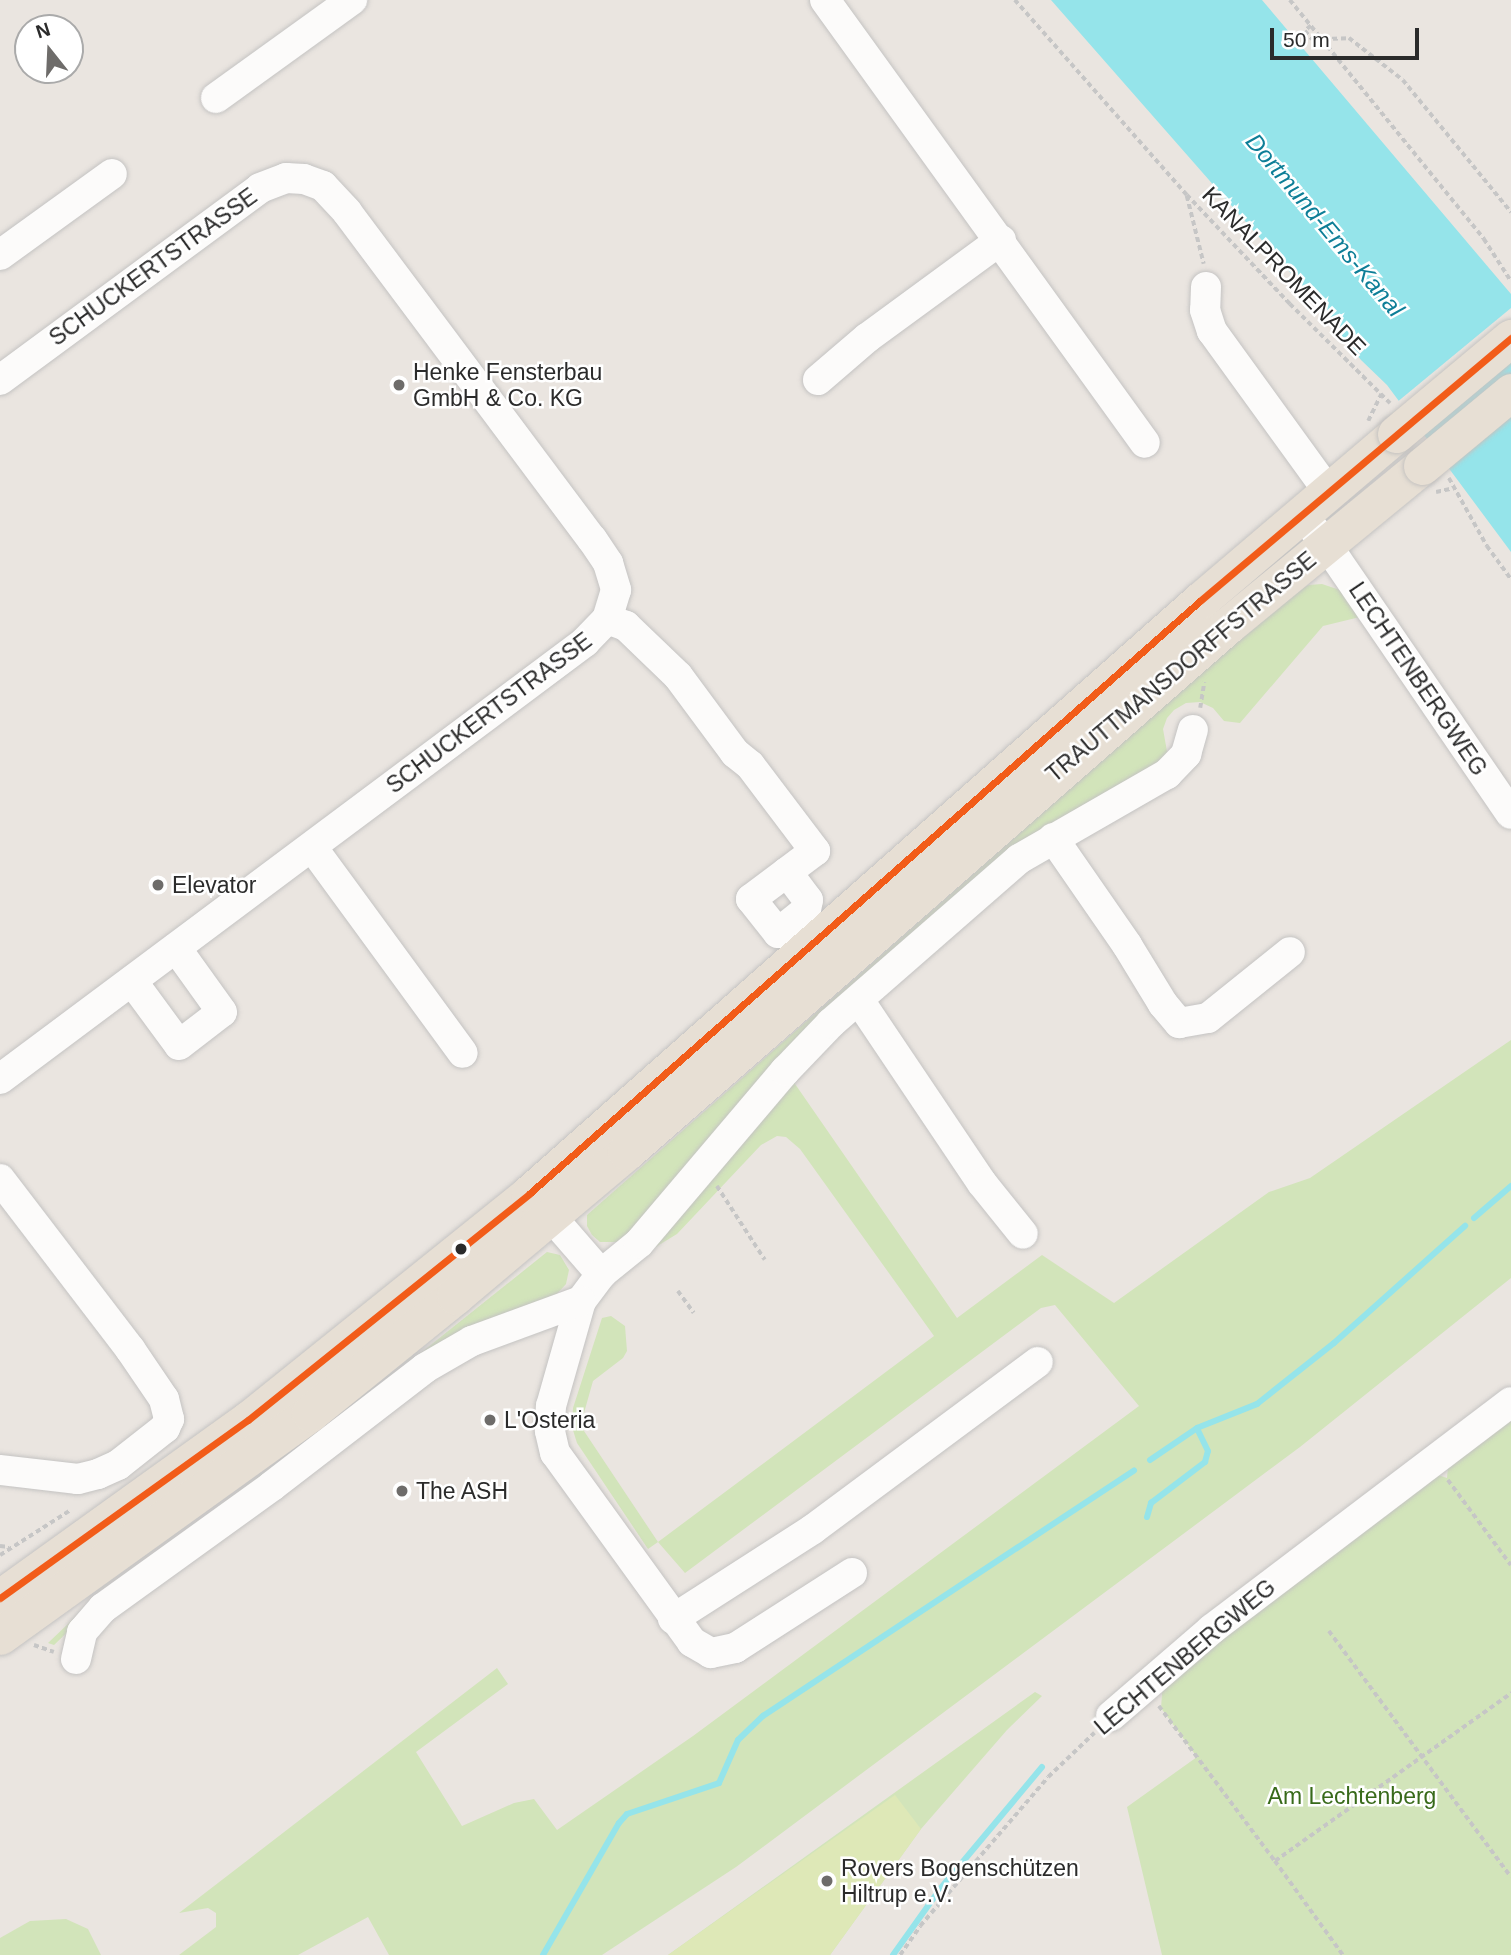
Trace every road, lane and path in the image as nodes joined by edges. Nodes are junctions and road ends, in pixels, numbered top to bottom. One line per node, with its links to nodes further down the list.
1 (352, 0): 8 (street)
2 (825, 0): 12 (street)
3 (1015, 0): 10 (path, KANALPROMENADE)
4 (1290, 0): 5 (path)
5 (1312, 25): 6 (path); 7 (path)
6 (1312, 39)
7 (1324, 39): 11 (path); 14 (path)
8 (216, 98)
9 (112, 174): 13 (street)
10 (1187, 195): 15 (path); 20 (path, KANALPROMENADE)
11 (1511, 212)
12 (1001, 240): 18 (street); 22 (street)
13 (0, 255)
14 (1511, 281)
15 (1206, 287): 24 (street)
16 (1511, 338): 21 (main road, bridge)
17 (0, 380): 28 (street, SCHUCKERTSTRASSE)
18 (818, 380)
19 (1511, 392): 23 (main road, bridge)
20 (1381, 394): 21 (path, KANALPROMENADE); 21 (path)
21 (1385, 425): 25 (main road)
22 (1145, 443)
23 (1433, 468): 26 (main road); 27 (path)
24 (1320, 480)
25 (1301, 514): 26 (street, TRAUTTMANSDORFFSTRASSE); 42 (main road, TRAUTTMANSDORFFSTRASSE)
26 (1326, 544): 30 (street, LECHTENBERGWEG); 42 (main road, TRAUTTMANSDORFFSTRASSE)
27 (1511, 579)
28 (607, 619): 32 (street, SCHUCKERTSTRASSE); 33 (street)
29 (1193, 730): 31 (street)
30 (1511, 814)
31 (1053, 838): 35 (street); 37 (street)
32 (312, 847): 34 (street, SCHUCKERTSTRASSE); 38 (street)
33 (787, 872): 33 (street)
34 (176, 948): 36 (street, SCHUCKERTSTRASSE); 36 (street)
35 (1290, 953)
36 (132, 981): 39 (street, SCHUCKERTSTRASSE)
37 (859, 1000): 40 (street); 43 (street)
38 (463, 1053)
39 (0, 1079)
40 (704, 1167): 44 (path); 45 (street)
41 (0, 1179): 52 (street)
42 (541, 1205): 45 (street); 57 (main road, TRAUTTMANSDORFFSTRASSE)
43 (1023, 1234)
44 (765, 1260)
45 (601, 1274): 47 (street)
46 (678, 1291): 48 (path)
47 (581, 1301): 58 (street); 60 (street)
48 (694, 1313)
49 (1038, 1362): 58 (street)
50 (1511, 1402): 51 (street, LECHTENBERGWEG)
51 (1436, 1460): 55 (path); 61 (street, LECHTENBERGWEG)
52 (0, 1470)
53 (0, 1546): 54 (path)
54 (0, 1555)
55 (1511, 1565)
56 (852, 1573): 58 (street)
57 (1, 1619)
58 (673, 1619)
59 (1329, 1631): 64 (path)
60 (76, 1659)
61 (1144, 1687): 63 (street, LECHTENBERGWEG); 65 (path)
62 (1511, 1692): 64 (path)
63 (1111, 1716): 67 (path, LECHTENBERGWEG)
64 (1423, 1756): 65 (path); 66 (path)
65 (1275, 1861): 68 (path)
66 (1511, 1877)
67 (900, 1955)
68 (1343, 1955)

